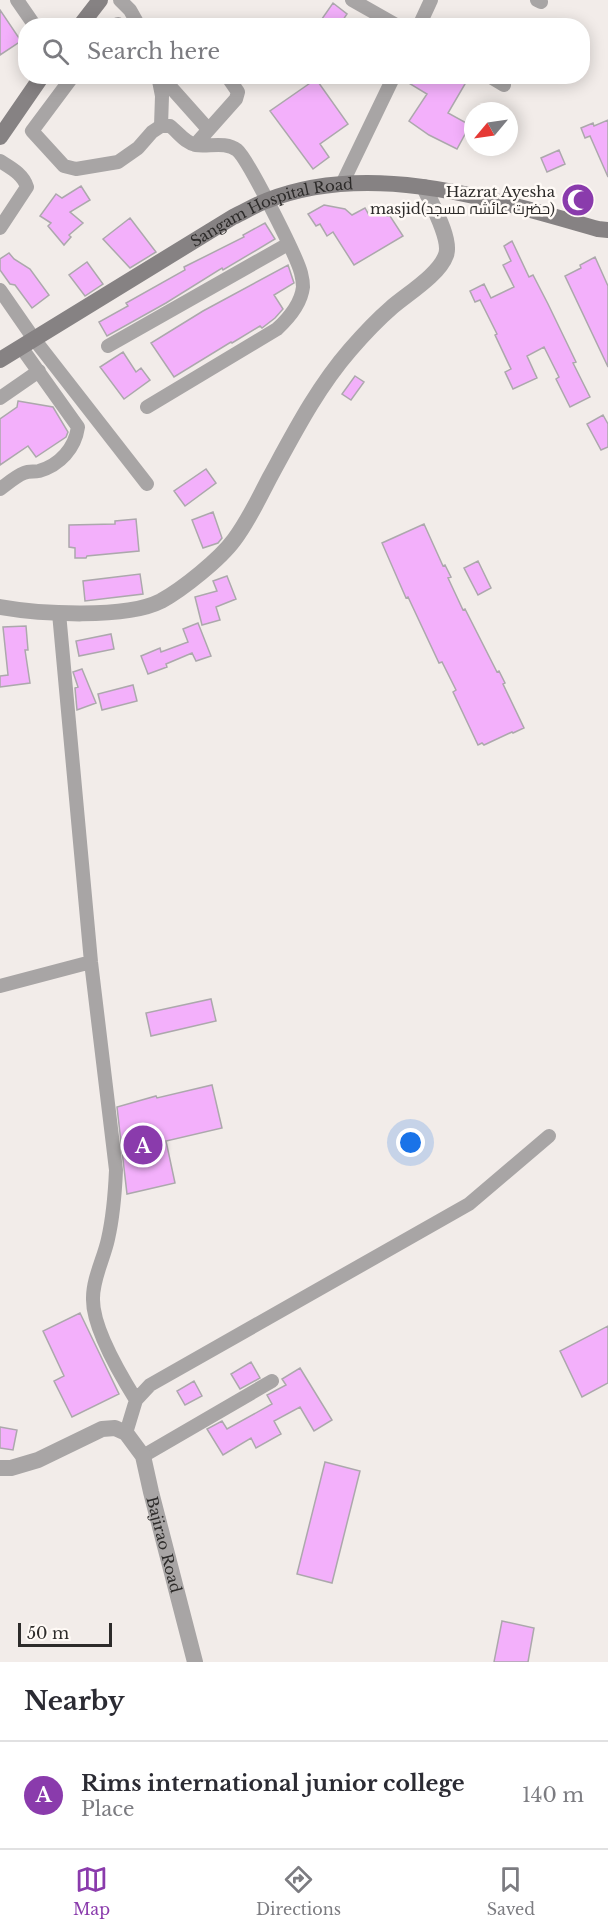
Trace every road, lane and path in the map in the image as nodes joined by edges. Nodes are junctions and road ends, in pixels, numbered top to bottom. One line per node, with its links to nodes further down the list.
1 (17, 0): 6 (street)
2 (100, 0): 7 (main road)
3 (120, 0): 8 (street)
4 (352, 0): 9 (street)
5 (431, 0): 10 (street)
6 (29, 18)
7 (86, 18)
8 (134, 18)
9 (384, 18)
10 (423, 18)
11 (36, 84): 19 (main road)
12 (67, 84): 17 (street)
13 (160, 84): 17 (street)
14 (167, 84): 18 (street)
15 (232, 84): 18 (street)
16 (390, 84): 22 (street)
17 (161, 126): 20 (street)
18 (208, 129): 20 (street)
19 (0, 137)
20 (195, 145): 24 (street)
21 (0, 161): 25 (street)
22 (342, 184): 23 (main road, Sangam Hospital Road); 24 (main road, Sangam Hospital Road)
23 (424, 187): 26 (main road, Sangam Hospital Road); 38 (street)
24 (267, 201): 27 (street); 29 (main road, Sangam Hospital Road)
25 (0, 228)
26 (608, 230)
27 (288, 244): 30 (street); 34 (street)
28 (0, 290): 29 (street)
29 (27, 343): 31 (main road, Sangam Hospital Road); 32 (street); 35 (street)
30 (108, 346)
31 (0, 360)
32 (39, 371): 33 (street); 36 (street)
33 (0, 398)
34 (147, 407)
35 (147, 484)
36 (0, 489)
37 (0, 607): 38 (street)
38 (59, 613): 39 (street)
39 (91, 962): 40 (street); 43 (street)
40 (0, 986)
41 (549, 1136): 43 (street)
42 (272, 1381): 45 (street)
43 (136, 1400): 44 (street)
44 (126, 1432): 45 (street, Bajirao Road); 46 (street)
45 (143, 1456): 47 (street, Bajirao Road)
46 (0, 1468)
47 (195, 1662)

